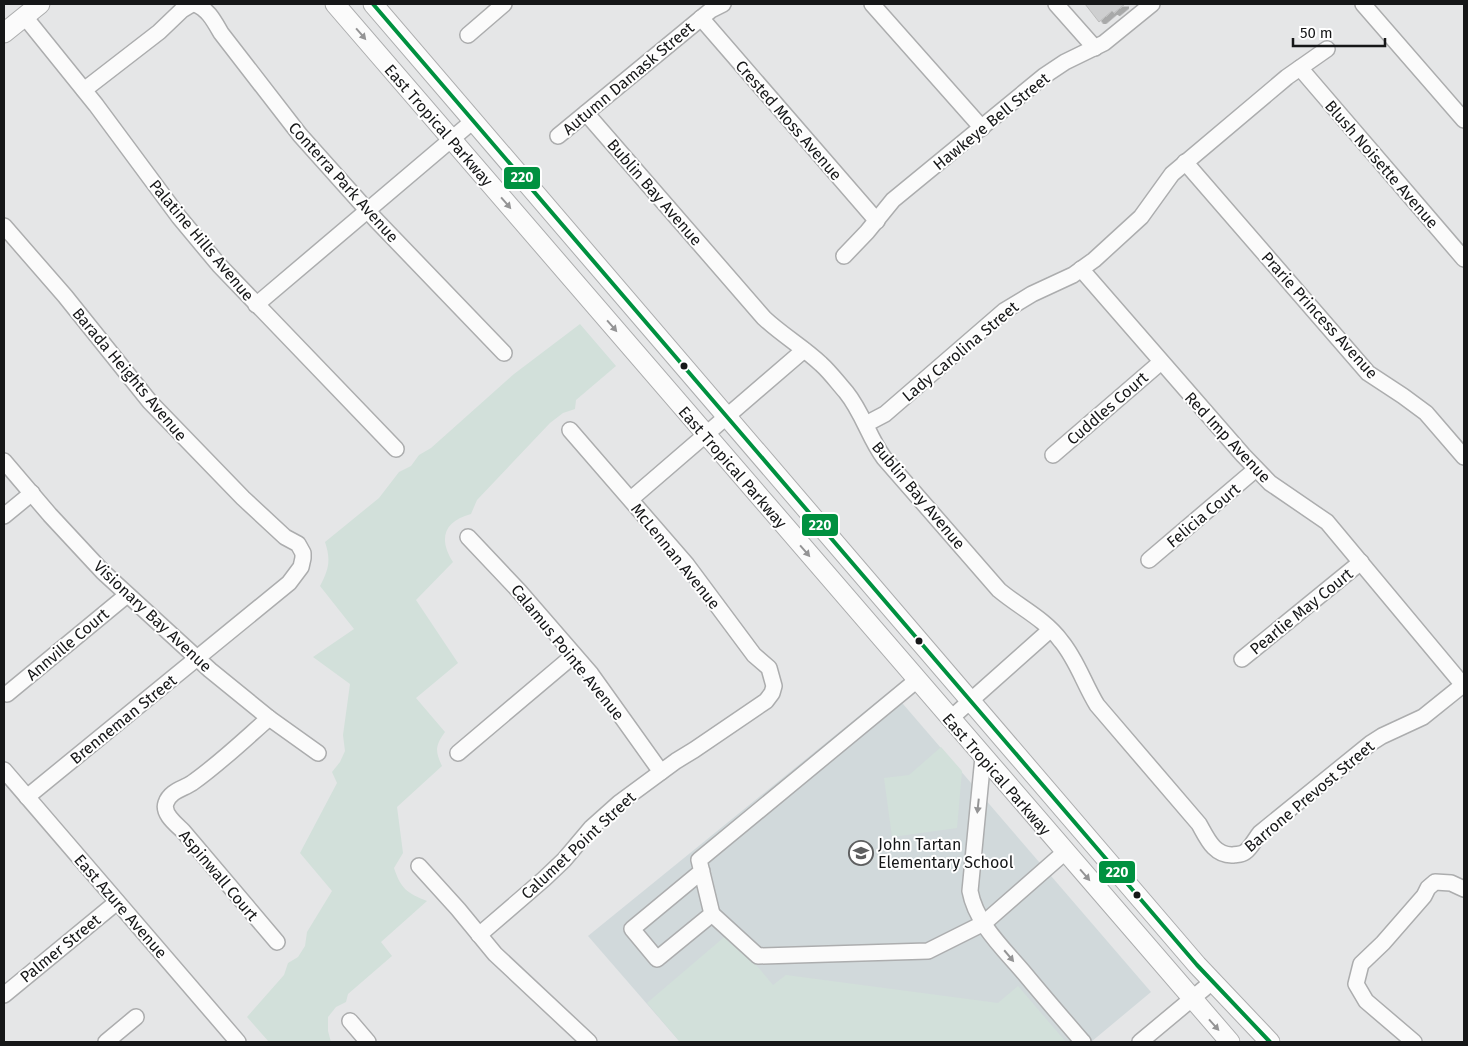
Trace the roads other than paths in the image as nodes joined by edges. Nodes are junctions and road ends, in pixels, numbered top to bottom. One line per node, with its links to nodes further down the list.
1 (40, 4): 11 (main road)
2 (194, 4): 18 (street); 26 (street, Conterra Park Avenue)
3 (335, 4): 24 (main road, East Tropical Parkway, one-way to 24)
4 (373, 4): 21 (main road, East Tropical Parkway)
5 (504, 4): 14 (street)
6 (723, 4): 12 (street, Autumn Damask Street)
7 (872, 4): 22 (street)
8 (1056, 4): 15 (street)
9 (1152, 4): 15 (street, Hawkeye Bell Street)
10 (1363, 4): 20 (street)
11 (24, 16): 13 (main road); 18 (street, Palatine Hills Avenue)
12 (701, 18): 19 (street, Autumn Damask Street); 27 (street, Crested Moss Avenue)
13 (4, 33)
14 (468, 35)
15 (1094, 48): 22 (street, Hawkeye Bell Street)
16 (1327, 50): 17 (street, Lady Carolina Street)
17 (1300, 68): 25 (street, Lady Carolina Street); 30 (street, Blush Noisette Avenue)
18 (84, 90): 32 (street, Palatine Hills Avenue)
19 (586, 113): 23 (street, Autumn Damask Street); 33 (street, Bublin Bay Avenue)
20 (1464, 120)
21 (472, 121): 24 (street); 37 (main road, East Tropical Parkway)
22 (982, 128): 27 (street, Hawkeye Bell Street)
23 (558, 136)
24 (451, 139): 26 (street); 37 (main road, East Tropical Parkway, one-way to 37)
25 (1185, 162): 31 (street, Lady Carolina Street); 41 (street, Prarie Princess Avenue)
26 (368, 210): 32 (street); 34 (street, Conterra Park Avenue)
27 (877, 221): 29 (street, Hawkeye Bell Street)
28 (4, 226): 48 (street, Barada Heights Avenue)
29 (844, 256)
30 (1464, 259)
31 (1081, 269): 35 (street, Red Imp Avenue); 36 (street, Lady Carolina Street)
32 (256, 305): 39 (street, Palatine Hills Avenue)
33 (804, 350): 36 (street, Bublin Bay Avenue); 37 (street)
34 (504, 353)
35 (1161, 362): 40 (street, Cuddles Court); 43 (street, Red Imp Avenue)
36 (866, 424): 52 (street, Bublin Bay Avenue)
37 (715, 426): 45 (street); 56 (main road, East Tropical Parkway, one-way to 56); 60 (main road, East Tropical Parkway)
38 (570, 430): 45 (street, McLennan Avenue)
39 (396, 449)
40 (1053, 455)
41 (1464, 457)
42 (4, 461): 44 (street, Visionary Bay Avenue)
43 (1256, 469): 49 (street, Felicia Court); 50 (street, Red Imp Avenue)
44 (32, 494): 46 (street); 51 (street, Visionary Bay Avenue)
45 (631, 499): 58 (street, McLennan Avenue)
46 (4, 516)
47 (468, 538): 53 (street, Calamus Pointe Avenue)
48 (304, 558): 54 (street, Brenneman Street)
49 (1149, 560)
50 (1360, 562): 55 (street, Pearlie May Court); 57 (street, Red Imp Avenue)
51 (127, 595): 54 (street, Visionary Bay Avenue); 59 (street, Annville Court)
52 (1050, 630): 60 (street); 70 (street, Bublin Bay Avenue)
53 (574, 655): 63 (street); 67 (street, Calamus Pointe Avenue)
54 (197, 658): 61 (street, Visionary Bay Avenue); 68 (street, Brenneman Street)
55 (1242, 660)
56 (917, 680): 62 (main road, East Tropical Parkway); 72 (street)
57 (1464, 685): 70 (street, Barrone Prevost Street)
58 (774, 686): 67 (street, Calumet Point Street)
59 (7, 694)
60 (971, 701): 62 (street); 79 (main road, East Tropical Parkway)
61 (269, 718): 64 (street, Visionary Bay Avenue); 78 (street, Aspinwall Court)
62 (950, 719): 65 (main road, East Tropical Parkway)
63 (458, 752)
64 (318, 753)
65 (983, 757): 69 (main road, East Tropical Parkway); 76 (street, one-way to 76)
66 (4, 770): 68 (street, East Azure Avenue)
67 (661, 772): 77 (street, Calumet Point Street)
68 (27, 797): 74 (street, East Azure Avenue)
69 (1065, 852): 76 (street); 81 (main road, East Tropical Parkway, one-way to 81)
70 (1228, 855)
71 (420, 866): 77 (street)
72 (702, 870): 75 (street); 75 (street)
73 (1464, 889): 92 (street)
74 (117, 902): 80 (street, Palmer Street); 85 (street, East Azure Avenue)
75 (712, 914): 76 (street)
76 (984, 923): 88 (street, one-way to 88)
77 (479, 935): 87 (street)
78 (276, 942)
79 (1212, 982): 81 (street); 91 (main road, East Tropical Parkway)
80 (4, 995)
81 (1192, 1000): 89 (street); 90 (main road, East Tropical Parkway, one-way to 90)
82 (136, 1017): 84 (street)
83 (350, 1021): 86 (street)
84 (106, 1042)
85 (238, 1042)
86 (368, 1042)
87 (589, 1042)
88 (1083, 1042)
89 (1140, 1042)
90 (1230, 1042)
91 (1270, 1042)
92 (1414, 1042)

